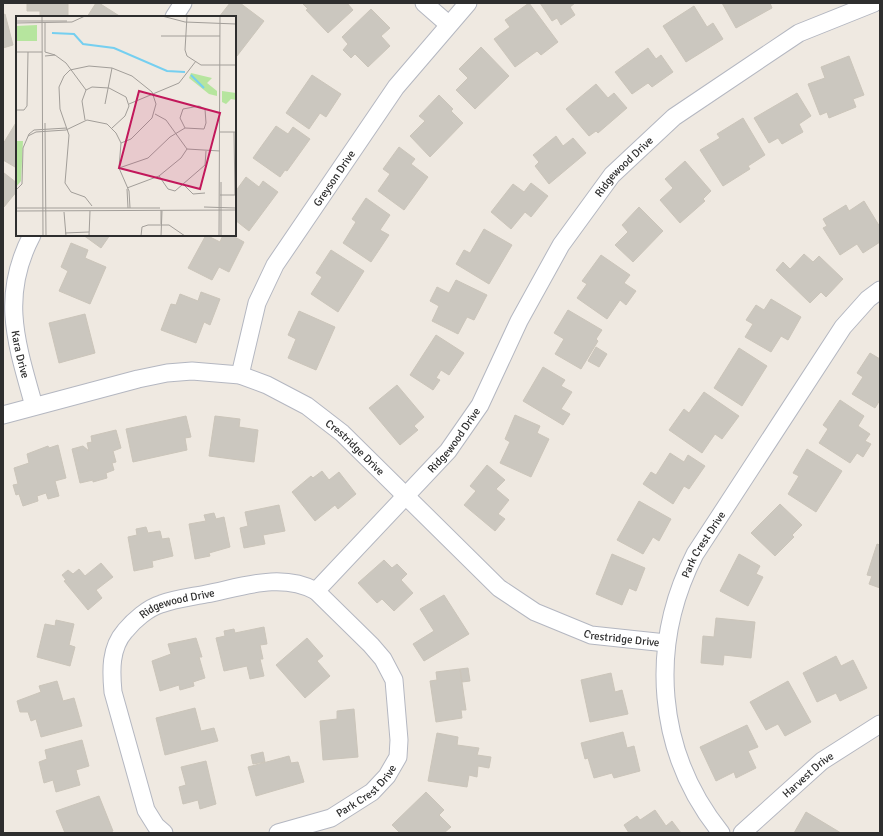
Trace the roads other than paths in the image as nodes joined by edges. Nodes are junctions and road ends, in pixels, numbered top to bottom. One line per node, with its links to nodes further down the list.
1 (424, 3): 4 (street)
2 (468, 3): 4 (street, Greyson Drive)
3 (874, 3): 10 (street, Ridgewood Drive)
4 (448, 24): 7 (street, Greyson Drive)
5 (31, 236): 8 (street, Kara Drive)
6 (880, 290): 12 (street, Park Crest Drive)
7 (240, 375): 8 (street, Crestridge Drive); 10 (street, Crestridge Drive)
8 (34, 406): 9 (street, Crestridge Drive)
9 (3, 415)
10 (406, 497): 11 (street, Ridgewood Drive); 12 (street, Crestridge Drive)
11 (316, 591): 14 (street, Ridgewood Drive); 15 (street, Park Crest Drive)
12 (666, 643): 16 (street, Park Crest Drive)
13 (880, 724): 17 (street, Harvest Drive)
14 (164, 833)
15 (278, 833)
16 (721, 833)
17 (742, 833)

